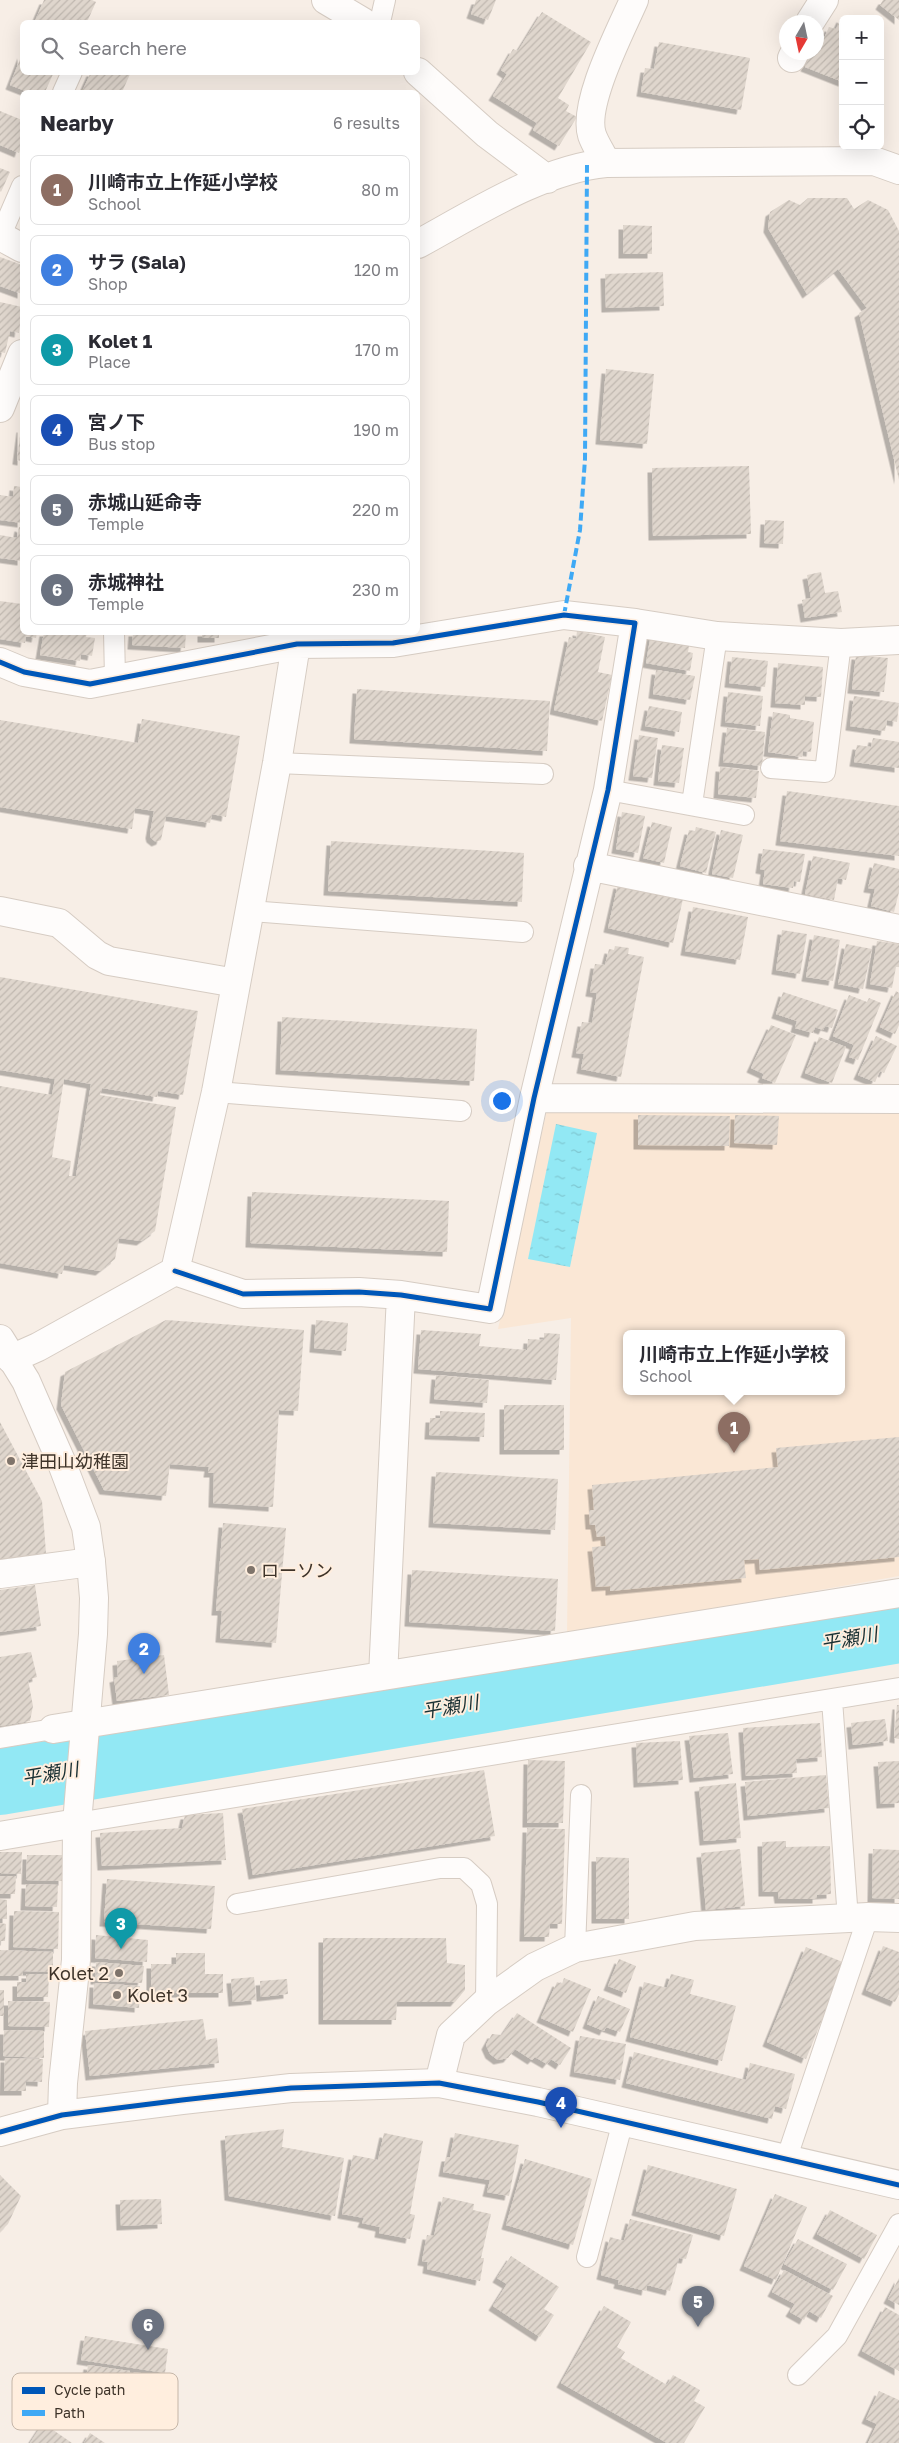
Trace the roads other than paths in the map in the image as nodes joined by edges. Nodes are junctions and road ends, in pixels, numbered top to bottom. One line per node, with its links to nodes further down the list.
1 (326, 0): 6 (street)
2 (385, 0): 7 (lane)
3 (634, 0): 11 (street)
4 (824, 0): 5 (street)
5 (814, 15)
6 (360, 20)
7 (380, 20)
8 (420, 74): 13 (street)
9 (71, 75): 10 (lane)
10 (64, 90)
11 (606, 163): 12 (street); 13 (street)
12 (899, 170)
13 (547, 180): 16 (street)
14 (20, 191): 15 (lane)
15 (0, 237): 17 (street)
16 (420, 243)
17 (20, 247)
18 (20, 359): 19 (street)
19 (0, 408)
20 (635, 623): 22 (street); 23 (street); 31 (street)
21 (114, 635): 27 (lane)
22 (717, 636): 25 (street); 32 (lane)
23 (298, 638): 27 (street); 28 (street)
24 (899, 640): 25 (street)
25 (841, 643): 29 (lane)
26 (0, 662): 27 (street)
27 (115, 678)
28 (277, 763): 30 (lane); 36 (street)
29 (771, 768)
30 (543, 774)
31 (608, 790): 32 (lane); 34 (street)
32 (692, 804): 33 (lane)
33 (744, 815)
34 (588, 866): 37 (street); 41 (street)
35 (0, 911): 39 (street)
36 (250, 911): 38 (lane); 39 (street)
37 (899, 929)
38 (522, 932)
39 (236, 983): 40 (street)
40 (216, 1092): 43 (lane); 44 (street)
41 (534, 1098): 42 (street); 45 (street)
42 (899, 1099)
43 (461, 1111)
44 (175, 1271): 45 (street); 46 (street)
45 (401, 1295): 50 (street)
46 (6, 1349): 47 (street)
47 (92, 1562): 48 (street); 54 (street)
48 (0, 1574)
49 (899, 1593): 50 (street)
50 (383, 1676): 54 (street)
51 (899, 1688): 52 (lane)
52 (832, 1700): 57 (lane); 60 (lane)
53 (53, 1729): 54 (street); 55 (lane)
54 (86, 1729): 57 (street)
55 (0, 1738)
56 (581, 1795): 62 (lane)
57 (78, 1819): 58 (street); 65 (street)
58 (0, 1836)
59 (237, 1904): 63 (lane)
60 (858, 1918): 61 (street); 62 (street); 68 (lane)
61 (899, 1918)
62 (575, 1948): 63 (street)
63 (486, 2002): 64 (street)
64 (439, 2083): 65 (street); 66 (street)
65 (62, 2115): 67 (street)
66 (623, 2122): 68 (street); 71 (lane)
67 (0, 2132)
68 (786, 2160): 69 (street)
69 (899, 2185)
70 (899, 2224): 72 (lane)
71 (587, 2257)
72 (798, 2375)

